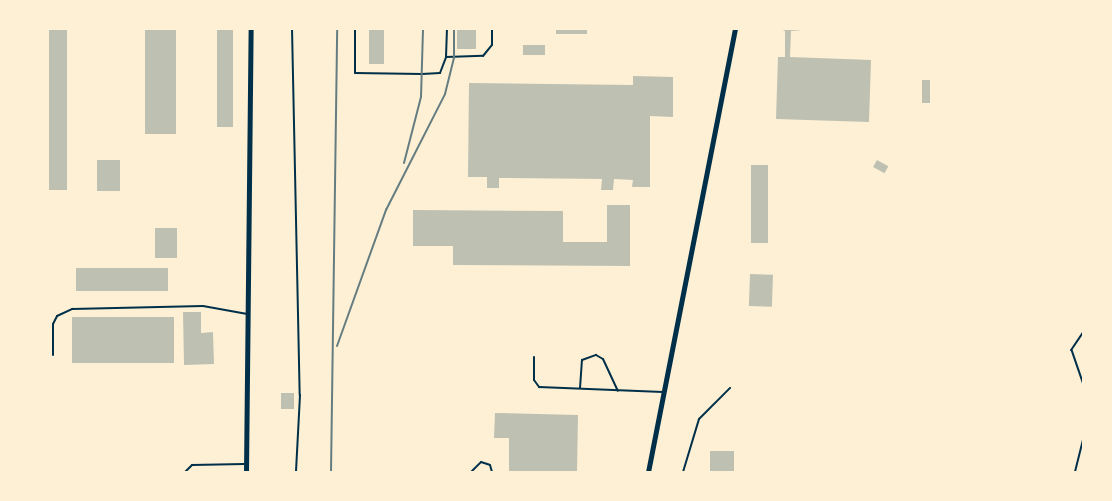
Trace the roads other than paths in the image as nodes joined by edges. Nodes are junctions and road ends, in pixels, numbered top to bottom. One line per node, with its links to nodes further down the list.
1 (251, 28): 8 (street)
2 (292, 28): 18 (lane)
3 (355, 28): 7 (lane)
4 (447, 28): 7 (lane)
5 (492, 28): 7 (lane)
6 (735, 28): 14 (street)
7 (446, 57)
8 (250, 314): 9 (lane); 15 (street)
9 (53, 355)
10 (534, 357): 12 (lane)
11 (730, 388): 22 (lane)
12 (580, 389): 13 (lane); 13 (lane)
13 (618, 391): 14 (lane)
14 (663, 392): 21 (street)
15 (246, 464): 16 (lane); 17 (street)
16 (185, 472)
17 (246, 472)
18 (296, 472)
19 (471, 472): 20 (lane)
20 (492, 472)
21 (648, 472)
22 (683, 472)

